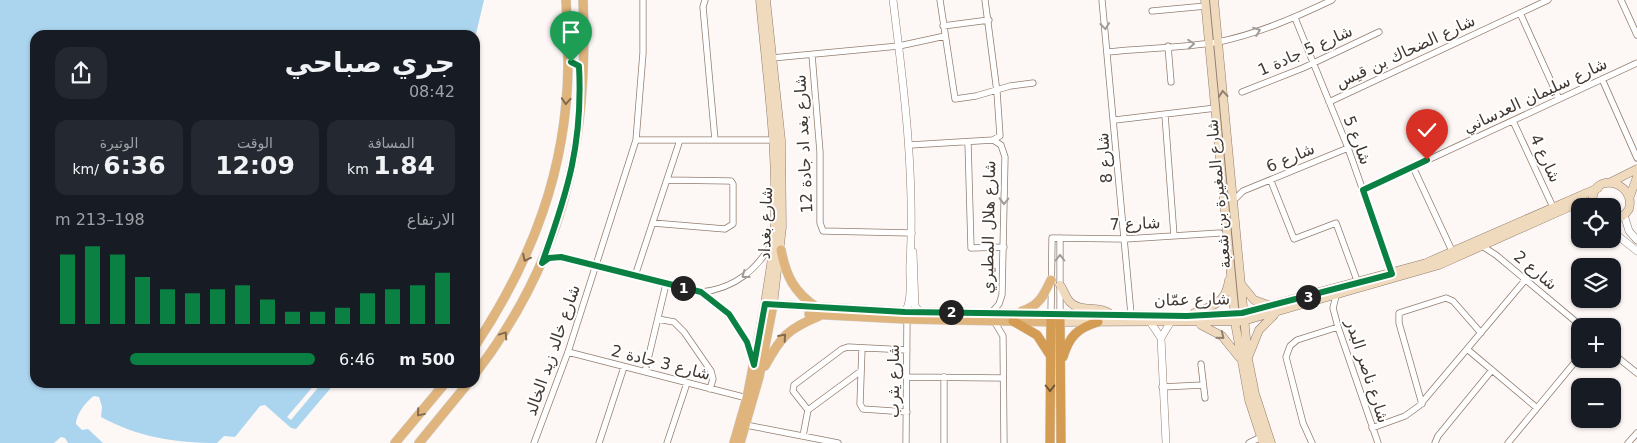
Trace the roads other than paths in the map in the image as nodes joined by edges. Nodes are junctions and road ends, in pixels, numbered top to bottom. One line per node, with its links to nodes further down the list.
1 (566, 0): 33 (main road)
2 (583, 0): 42 (main road)
3 (643, 0): 46 (street, شارع خالد زيد الخالد)
4 (704, 0): 48 (street)
5 (760, 0): 49 (main road, شارع بغداد)
6 (766, 0): 30 (main road, شارع بغداد)
7 (893, 0): 26 (street)
8 (940, 0): 20 (street)
9 (985, 0): 19 (street, شارع هلال المطيري)
10 (1102, 0): 28 (street, شارع 8, one-way to 28)
11 (1214, 0): 24 (main road, شارع المغيرة بن شعبة)
12 (1332, 0): 18 (street)
13 (1621, 0): 22 (street)
14 (1544, 1): 17 (street, شارع الضحاك بن قيس)
15 (1206, 3): 16 (street); 25 (main road, شارع المغيرة بن شعبة)
16 (1152, 11)
17 (1520, 13): 39 (street); 40 (street, شارع الضحاك بن قيس)
18 (1295, 18): 24 (street, one-way to 18); 31 (street, شارع 5)
19 (989, 20): 20 (street); 37 (street, شارع هلال المطيري)
20 (943, 26): 23 (street)
21 (1379, 32): 31 (street, شارع 5 جادة 1)
22 (1637, 35)
23 (945, 36): 26 (street); 37 (street)
24 (1218, 42): 25 (street); 60 (main road, شارع المغيرة بن شعبة, one-way to 24)
25 (1209, 43): 27 (street, one-way to 25); 41 (main road, شارع المغيرة بن شعبة)
26 (899, 46): 29 (street); 52 (street)
27 (1168, 46): 28 (street); 35 (street)
28 (1108, 52): 44 (street, شارع 8)
29 (812, 55): 30 (street); 73 (street, شارع بغد اد جادة 12)
30 (772, 58): 85 (main road, شارع بغداد)
31 (1313, 62): 38 (street, شارع 5 جادة 1); 40 (street, شارع 5)
32 (1637, 63): 34 (street, شارع سليمان العدساني)
33 (568, 65): 42 (main road); 123 (main road, one-way to 123)
34 (1602, 79): 39 (street, شارع سليمان العدساني); 54 (street)
35 (1171, 82)
36 (1033, 83): 37 (street)
37 (997, 92): 50 (street, شارع هلال المطيري)
38 (1242, 92)
39 (1559, 99): 45 (street, شارع سليمان العدساني)
40 (1329, 102): 53 (street, شارع 5)
41 (1216, 108): 43 (street); 89 (main road, شارع المغيرة بن شعبة)
42 (580, 114): 90 (main road)
43 (1165, 115): 44 (street); 75 (street)
44 (1115, 120): 79 (street, شارع 8)
45 (1513, 121): 55 (street, شارع سليمان العدساني); 68 (street, شارع 4)
46 (636, 140): 47 (street); 91 (street, شارع خالد زيد الخالد)
47 (680, 140): 48 (street); 58 (street)
48 (715, 140): 49 (street)
49 (774, 140): 76 (main road, شارع بغداد)
50 (993, 140): 51 (street); 83 (street, شارع هلال المطيري, one-way to 83)
51 (968, 142): 52 (street); 83 (street)
52 (910, 145): 73 (street)
53 (1348, 148): 59 (street, شارع 6); 63 (street, شارع 5)
54 (1637, 158)
55 (1413, 167): 63 (street, شارع سليمان العدساني); 87 (street)
56 (1637, 169): 61 (main road)
57 (1637, 177): 65 (main road)
58 (667, 180): 72 (street); 72 (street)
59 (1271, 181): 64 (street, شارع 6); 97 (street)
60 (1231, 182): 64 (street); 67 (main road, شارع المغيرة بن شعبة)
61 (1611, 182): 62 (main road, شارع عمّان); 65 (main road)
62 (1598, 188): 66 (main road); 68 (main road, شارع عمّان)
63 (1363, 190): 92 (street, شارع 5)
64 (1244, 191): 67 (street, شارع 6)
65 (1630, 196): 70 (main road)
66 (1593, 198)
67 (1233, 201): 96 (main road, شارع المغيرة بن شعبة)
68 (1553, 207): 87 (main road, شارع عمّان)
69 (1571, 207): 80 (main road, شارع عمّان)
70 (1624, 215): 71 (main road); 81 (street)
71 (1621, 216)
72 (653, 223): 93 (street)
73 (912, 233): 84 (street)
74 (1220, 233): 75 (street, شارع 7)
75 (1174, 236): 79 (street, شارع 7)
76 (774, 238): 99 (street, one-way to 99); 102 (main road, شارع بغداد)
77 (1060, 238): 79 (street, شارع 7); 95 (street, one-way to 77); 95 (street, شارع 7)
78 (1621, 238): 86 (street)
79 (1125, 239): 108 (street, شارع 8)
80 (1495, 240): 82 (main road, شارع عمّان); 88 (street, شارع 2)
81 (1637, 240)
82 (1482, 246): 88 (street, شارع 2); 100 (main road, شارع عمّان)
83 (1004, 247): 110 (street, شارع هلال المطيري)
84 (912, 249): 106 (street); 109 (street)
85 (781, 250): 102 (main road, شارع بغداد); 105 (main road)
86 (1637, 251)
87 (1453, 253): 92 (main road, شارع عمّان)
88 (1496, 255): 94 (street, شارع 2)
89 (1231, 258): 111 (main road); 114 (main road, شارع المغيرة بن شعبة)
90 (542, 263): 91 (street); 135 (main road, one-way to 90)
91 (595, 265): 93 (street); 128 (street, شارع خالد زيد الخالد)
92 (1392, 274): 97 (main road, شارع عمّان)
93 (635, 276): 98 (street)
94 (1526, 279): 115 (street, شارع 2); 122 (street)
95 (1054, 280): 107 (main road); 112 (main road); 113 (street); 113 (street)
96 (1240, 282): 104 (main road); 114 (main road, شارع المغيرة بن شعبة)
97 (1358, 283): 104 (main road, شارع عمّان)
98 (666, 284): 99 (street); 116 (street)
99 (701, 292): 133 (street)
100 (1336, 296): 101 (main road, شارع عمّان); 103 (street, شارع ناصر البدر)
101 (1324, 300): 103 (street, شارع ناصر البدر); 104 (main road, شارع عمّان)
102 (768, 308): 105 (main road, شارع عمّان); 133 (main road, شارع بغداد); 142 (main road, شارع بغداد)
103 (1333, 308): 121 (street, شارع ناصر البدر)
104 (1275, 309): 114 (main road, شارع عمّان); 130 (main road)
105 (820, 311): 109 (main road, شارع عمّان); 142 (main road, one-way to 105)
106 (920, 312): 109 (main road, شارع عمّان); 110 (main road, شارع عمّان)
107 (1111, 314): 108 (main road, شارع عمّان); 113 (main road, شارع عمّان)
108 (1131, 314): 111 (main road, شارع عمّان)
109 (906, 315): 110 (main road, شارع عمّان); 127 (street, شارع يثرب)
110 (992, 316): 112 (main road, شارع عمّان); 145 (street)
111 (1187, 316): 114 (main road, شارع عمّان)
112 (1014, 317): 113 (main road, شارع عمّان); 129 (highway)
113 (1056, 318): 117 (main road, شارع عمّان); 129 (highway); 134 (highway)
114 (1239, 318): 120 (main road, شارع عمّان); 130 (main road, شارع المغيرة بن شعبة)
115 (1572, 318)
116 (658, 319): 140 (street); 151 (street)
117 (1098, 322): 118 (main road, شارع عمّان); 134 (highway)
118 (1151, 323): 119 (main road, شارع عمّان); 124 (street)
119 (1170, 323): 120 (main road, شارع عمّان); 124 (street)
120 (1194, 323): 130 (main road, one-way to 130)
121 (1338, 327): 161 (street, شارع ناصر البدر); 184 (street)
122 (1481, 333): 126 (street); 154 (street)
123 (480, 338)
124 (1161, 338): 148 (street)
125 (862, 348): 127 (street); 139 (street); 158 (street)
126 (1467, 349): 138 (street); 154 (street)
127 (907, 350): 143 (street, شارع يثرب)
128 (568, 352): 136 (street, شارع 3 جادة 2); 169 (street, شارع خالد زيد الخالد)
129 (1051, 357): 155 (highway, one-way to 155)
130 (1244, 359): 165 (main road, شارع المغيرة بن شعبة); 183 (main road, شارع المغيرة بن شعبة)
131 (1621, 360): 141 (street)
132 (1200, 364): 147 (street)
133 (754, 365): 152 (main road, شارع بغداد)
134 (1060, 365): 156 (highway)
135 (480, 367)
136 (624, 367): 140 (street, شارع 3 جادة 2); 170 (street)
137 (1571, 367): 157 (street)
138 (1492, 370): 157 (street); 186 (street)
139 (861, 371): 158 (street); 159 (street)
140 (645, 372): 146 (street, شارع 3 جادة 2)
141 (1637, 373)
142 (759, 377): 160 (main road, شارع بغداد)
143 (907, 377): 144 (street); 159 (street, شارع يثرب)
144 (944, 377): 145 (street); 177 (street)
145 (1003, 378): 178 (street)
146 (687, 383): 151 (street, شارع 3 جادة 2); 171 (street)
147 (1203, 385): 148 (street); 153 (street)
148 (1162, 387): 181 (street)
149 (441, 388): 167 (main road, one-way to 167)
150 (464, 388): 168 (main road)
151 (710, 388): 152 (street, شارع 3 جادة 2)
152 (747, 398): 172 (main road, شارع بغداد)
153 (1205, 398)
154 (1422, 404): 161 (street)
155 (1050, 406): 156 (highway); 179 (highway)
156 (1060, 406): 180 (highway)
157 (1537, 408): 166 (street)
158 (808, 410): 164 (street)
159 (907, 412): 176 (street, شارع يثرب)
160 (746, 426): 163 (street); 173 (main road, شارع بغداد)
161 (1372, 428): 185 (street, شارع ناصر البدر)
162 (1637, 433): 188 (street)
163 (796, 435): 164 (street); 174 (street)
164 (803, 436): 175 (street)
165 (1262, 440): 182 (street)
166 (1510, 441): 187 (street)
167 (395, 443)
168 (419, 443)
169 (534, 443)
170 (599, 443)
171 (667, 443)
172 (734, 443)
173 (740, 443)
174 (794, 443)
175 (838, 443)
176 (906, 443)
177 (944, 443)
178 (1004, 443)
179 (1050, 443)
180 (1061, 443)
181 (1166, 443)
182 (1249, 443)
183 (1271, 443)
184 (1312, 443)
185 (1378, 443)
186 (1435, 443)
187 (1517, 443)
188 (1628, 443)

